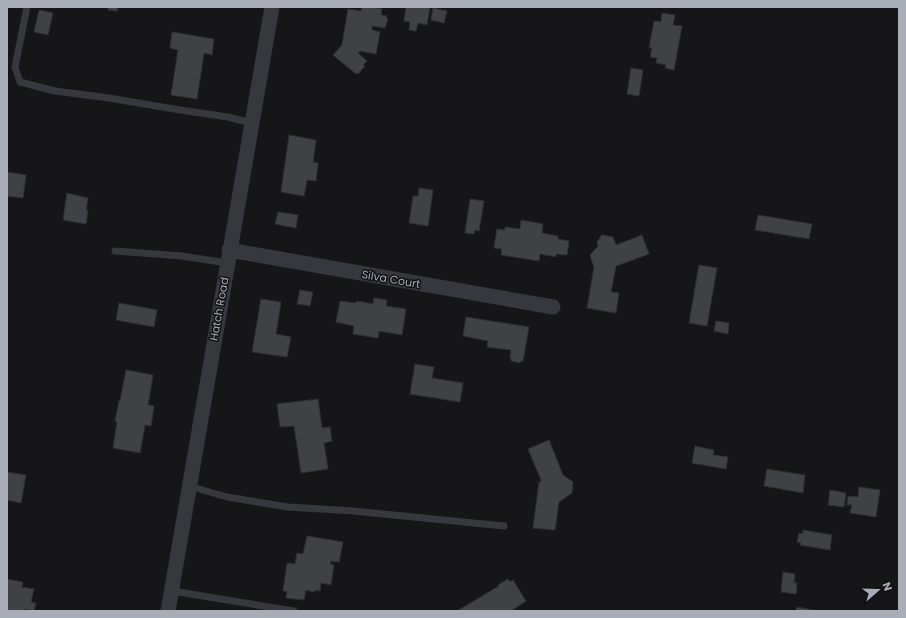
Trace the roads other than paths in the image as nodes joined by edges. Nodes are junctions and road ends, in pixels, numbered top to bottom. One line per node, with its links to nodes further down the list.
1 (27, 7): 3 (lane)
2 (272, 7): 3 (street, Hatch Road)
3 (251, 123): 5 (street, Hatch Road)
4 (115, 251): 5 (lane)
5 (228, 257): 6 (street, Silva Court); 7 (street, Hatch Road)
6 (553, 307)
7 (189, 486): 8 (lane); 9 (street, Hatch Road)
8 (504, 526)
9 (172, 591): 10 (street, Hatch Road); 11 (lane)
10 (168, 611)
11 (294, 611)

